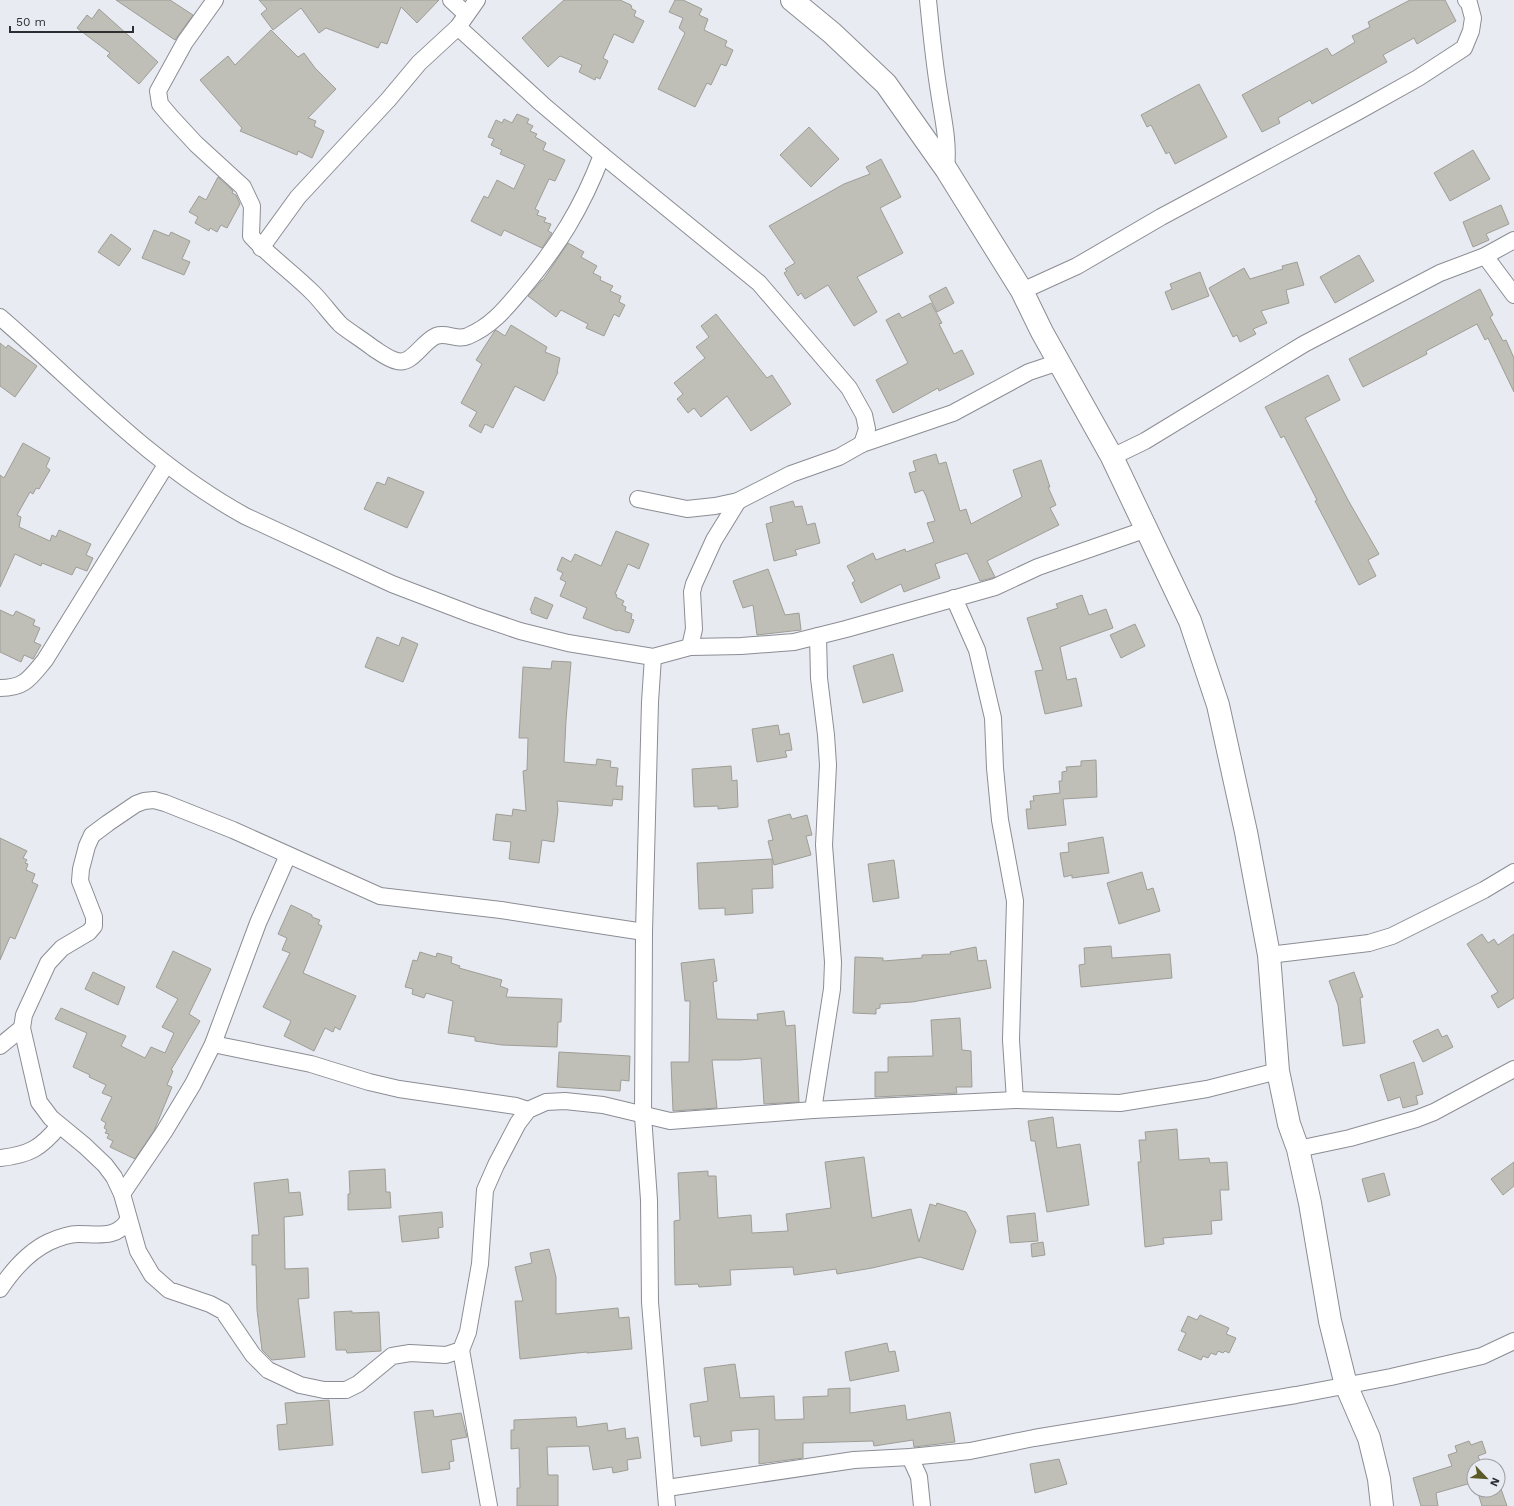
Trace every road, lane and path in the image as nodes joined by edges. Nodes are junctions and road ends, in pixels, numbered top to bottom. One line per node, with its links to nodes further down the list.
1 (215, 0): 12 (street)
2 (451, 0): 7 (street)
3 (478, 0): 7 (street)
4 (792, 0): 10 (main road)
5 (928, 0): 10 (street)
6 (1466, 0): 14 (street)
7 (466, 14): 8 (street)
8 (458, 27): 9 (street); 12 (street)
9 (602, 155): 12 (street); 18 (street)
10 (946, 169): 14 (main road)
11 (1514, 240): 13 (street)
12 (261, 248)
13 (1485, 256): 15 (street); 19 (street)
14 (1022, 291): 17 (main road)
15 (1514, 294)
16 (0, 317): 20 (street)
17 (1059, 362): 18 (street); 19 (main road)
18 (862, 444): 22 (street)
19 (1112, 457): 23 (main road)
20 (166, 465): 27 (street); 28 (street)
21 (638, 498): 22 (street)
22 (738, 501): 26 (street)
23 (1147, 529): 24 (street); 32 (main road)
24 (954, 598): 25 (street); 38 (street)
25 (818, 636): 26 (street); 40 (street)
26 (690, 648): 27 (street)
27 (653, 657): 31 (street)
28 (0, 688)
29 (288, 855): 31 (street); 33 (street); 34 (street)
30 (1514, 872): 32 (street)
31 (644, 932): 41 (street)
32 (1269, 955): 37 (main road)
33 (22, 1028): 35 (street); 42 (street)
34 (213, 1044): 39 (street); 45 (street)
35 (0, 1046)
36 (1514, 1069): 43 (street)
37 (1278, 1071): 38 (street); 43 (main road)
38 (1015, 1100): 40 (street)
39 (528, 1110): 41 (street); 49 (street)
40 (813, 1110): 41 (street)
41 (643, 1116): 52 (street)
42 (59, 1126): 44 (street); 45 (street)
43 (1298, 1149): 50 (main road)
44 (0, 1158)
45 (122, 1194): 46 (street)
46 (128, 1220): 47 (street); 49 (street)
47 (0, 1289)
48 (1514, 1341): 50 (street)
49 (461, 1350): 53 (street)
50 (1346, 1384): 51 (street); 56 (main road)
51 (910, 1457): 52 (street); 55 (street)
52 (667, 1488): 54 (street)
53 (489, 1506)
54 (667, 1506)
55 (922, 1506)
56 (1382, 1506)

